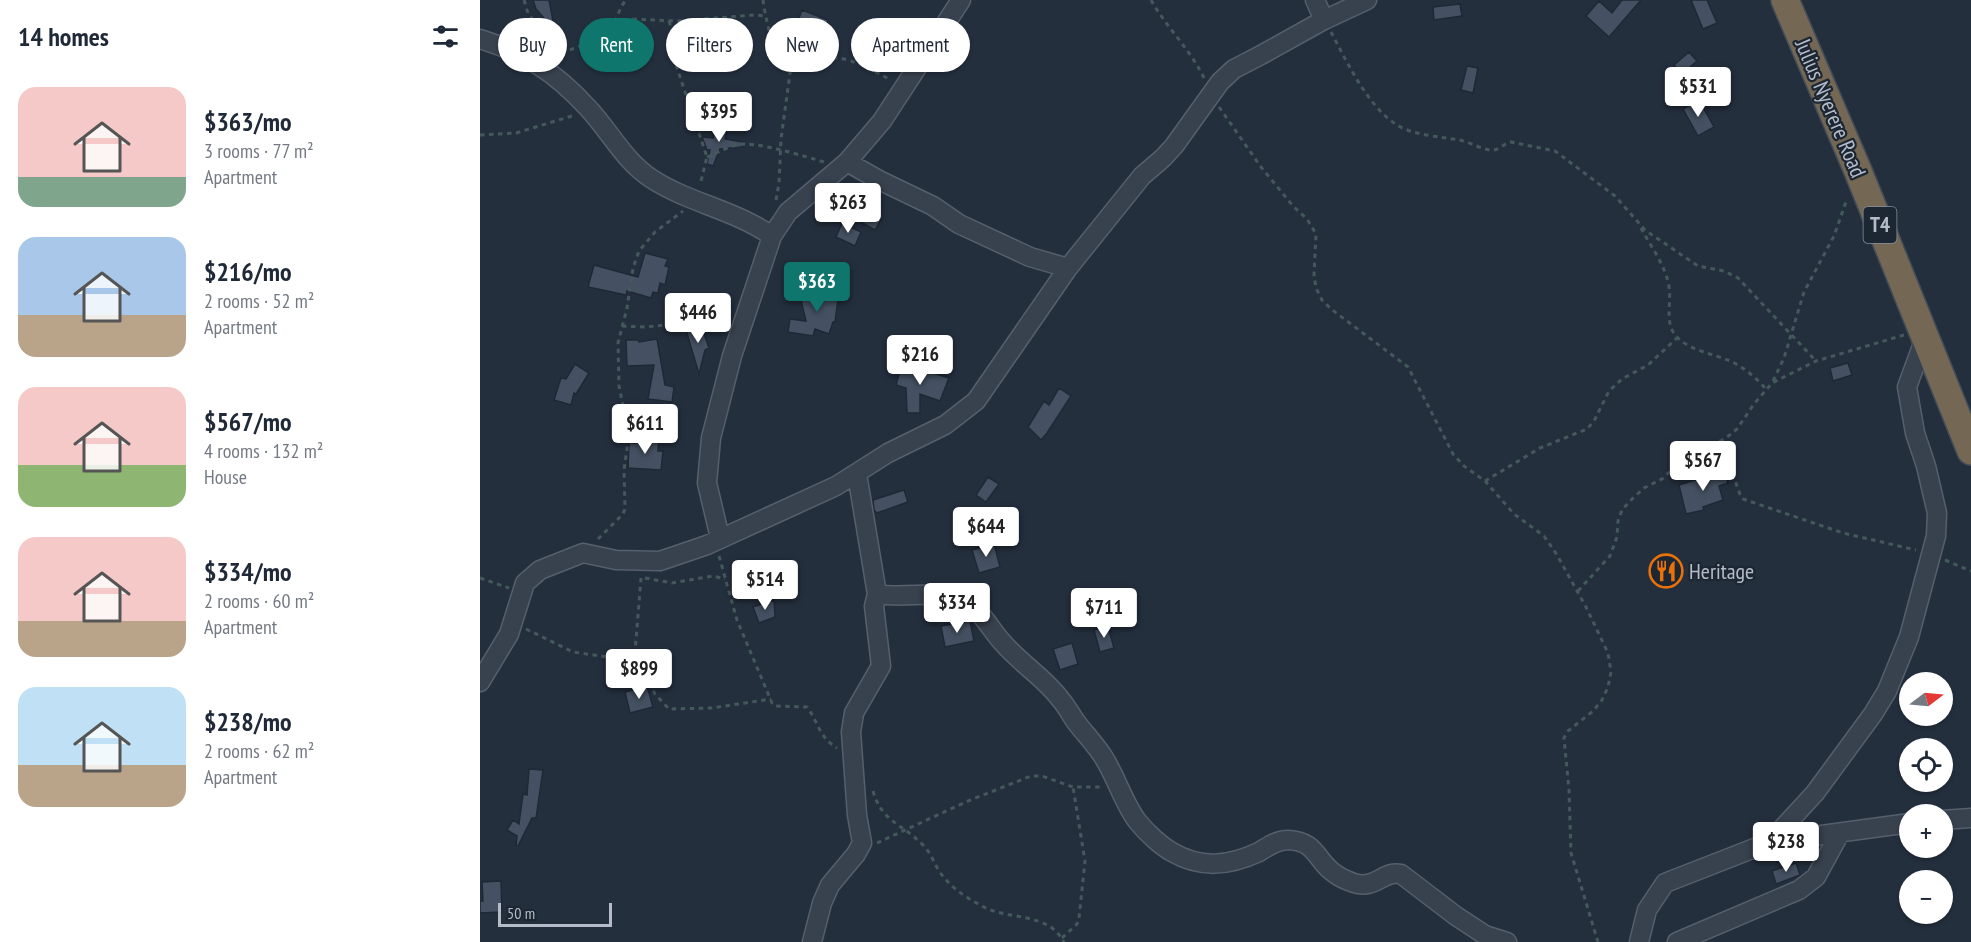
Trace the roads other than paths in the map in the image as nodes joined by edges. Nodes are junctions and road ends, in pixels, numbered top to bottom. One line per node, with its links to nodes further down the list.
1 (961, 0): 7 (street)
2 (1315, 0): 5 (street)
3 (1785, 0): 10 (highway, Julius Nyerere Road / T4)
4 (1363, 1): 5 (street)
5 (1324, 20): 9 (street)
6 (480, 39): 8 (street)
7 (844, 164): 8 (street); 9 (street)
8 (772, 236): 13 (street)
9 (1068, 268): 12 (street)
10 (1924, 334): 11 (highway, Julius Nyerere Road / T4); 20 (street)
11 (1971, 451)
12 (858, 474): 13 (street); 14 (street)
13 (717, 540): 15 (street)
14 (877, 594): 21 (street); 22 (street)
15 (480, 682)
16 (1971, 818): 17 (street)
17 (1953, 819)
18 (1899, 825): 19 (street)
19 (1840, 833): 20 (street); 24 (street)
20 (1770, 842): 23 (street)
21 (812, 942)
22 (1507, 942)
23 (1639, 942)
24 (1677, 942)

